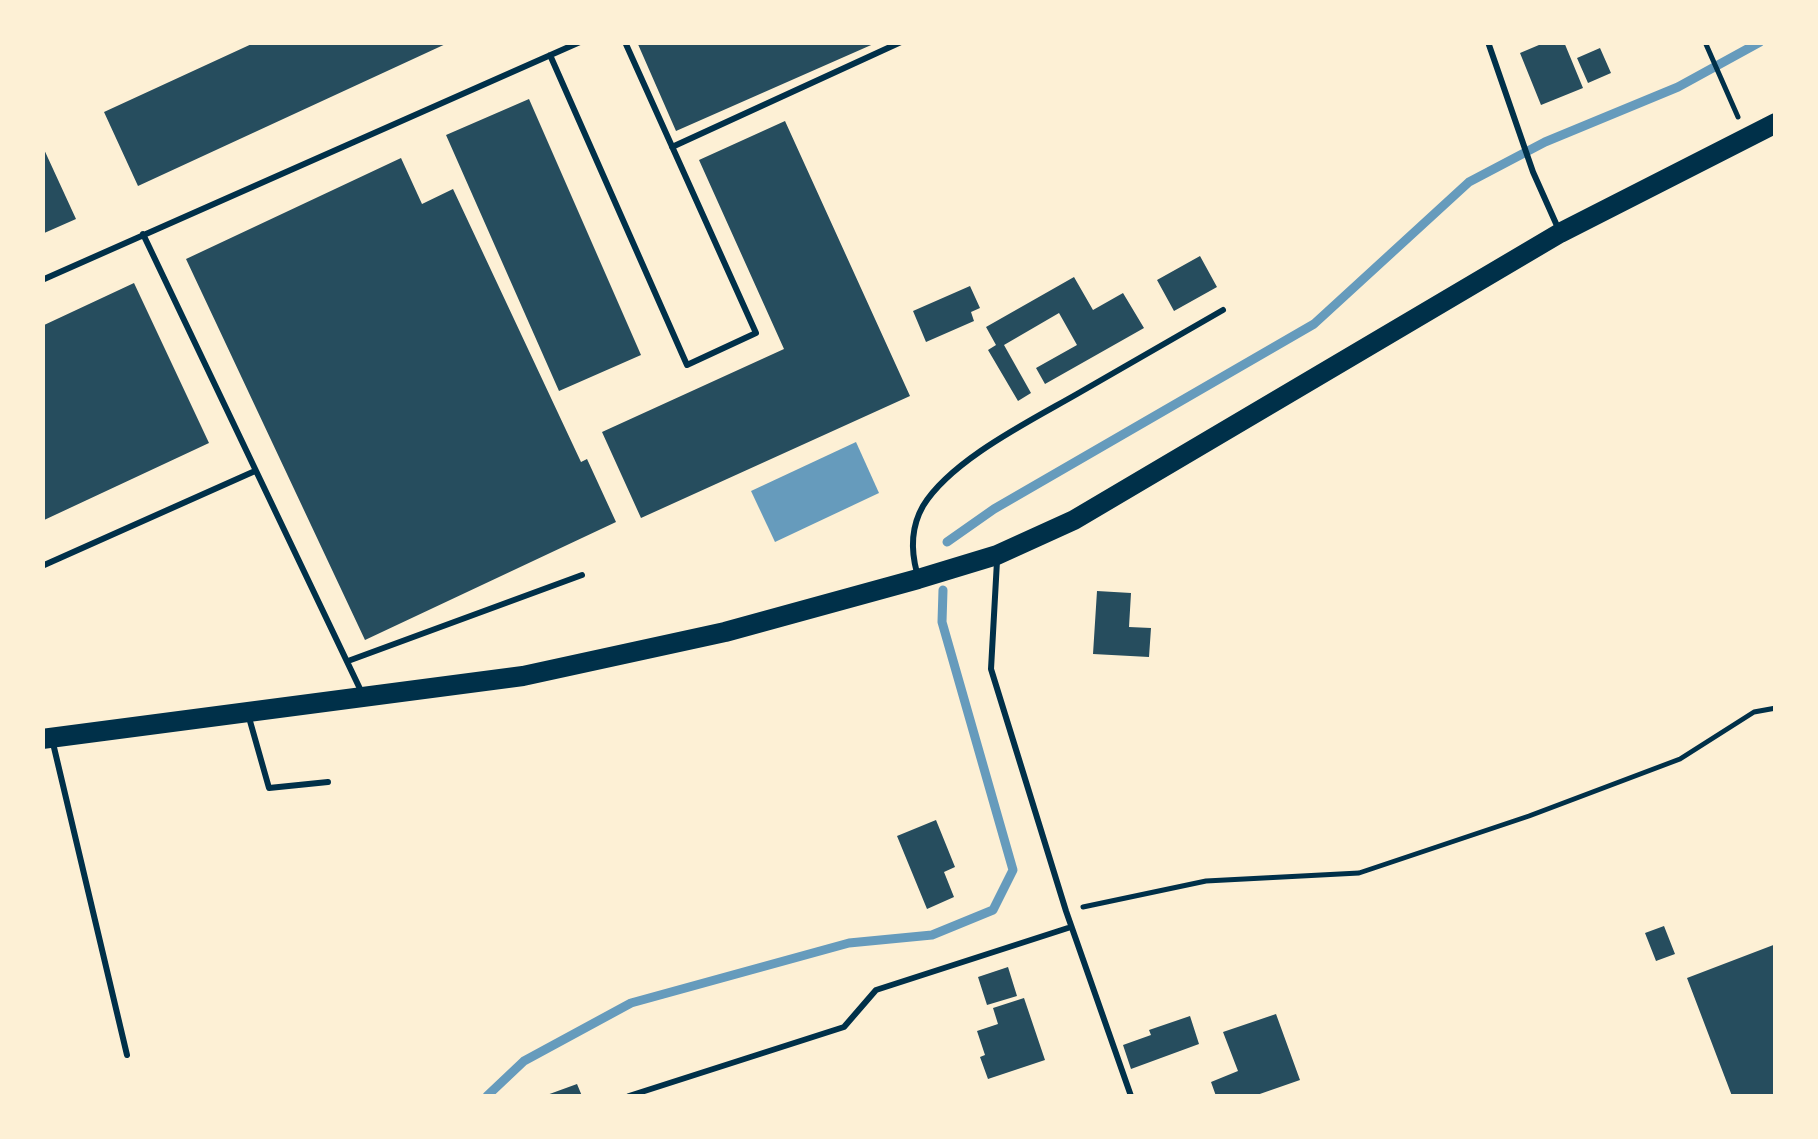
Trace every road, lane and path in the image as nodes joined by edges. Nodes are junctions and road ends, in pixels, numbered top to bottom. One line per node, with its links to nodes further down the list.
1 (580, 42): 6 (lane)
2 (624, 42): 9 (lane)
3 (902, 42): 9 (lane)
4 (1488, 42): 10 (lane)
5 (1706, 45): 7 (path)
6 (550, 56): 9 (lane); 11 (lane)
7 (1739, 120)
8 (1776, 123): 10 (main road)
9 (672, 147)
10 (1560, 232): 15 (main road)
11 (143, 234): 12 (lane); 14 (lane)
12 (42, 280)
13 (1224, 310): 18 (lane)
14 (256, 471): 16 (lane); 19 (lane)
15 (997, 555): 18 (main road); 25 (lane)
16 (42, 566)
17 (582, 575): 19 (lane)
18 (918, 579): 20 (main road)
19 (348, 662): 20 (lane)
20 (365, 699): 22 (main road)
21 (1776, 708): 25 (path)
22 (247, 713): 23 (main road); 24 (lane)
23 (47, 738): 27 (lane)
24 (328, 782)
25 (1066, 911): 26 (lane)
26 (1072, 927): 28 (lane); 29 (lane)
27 (127, 1055)
28 (629, 1096)
29 (1131, 1096)

